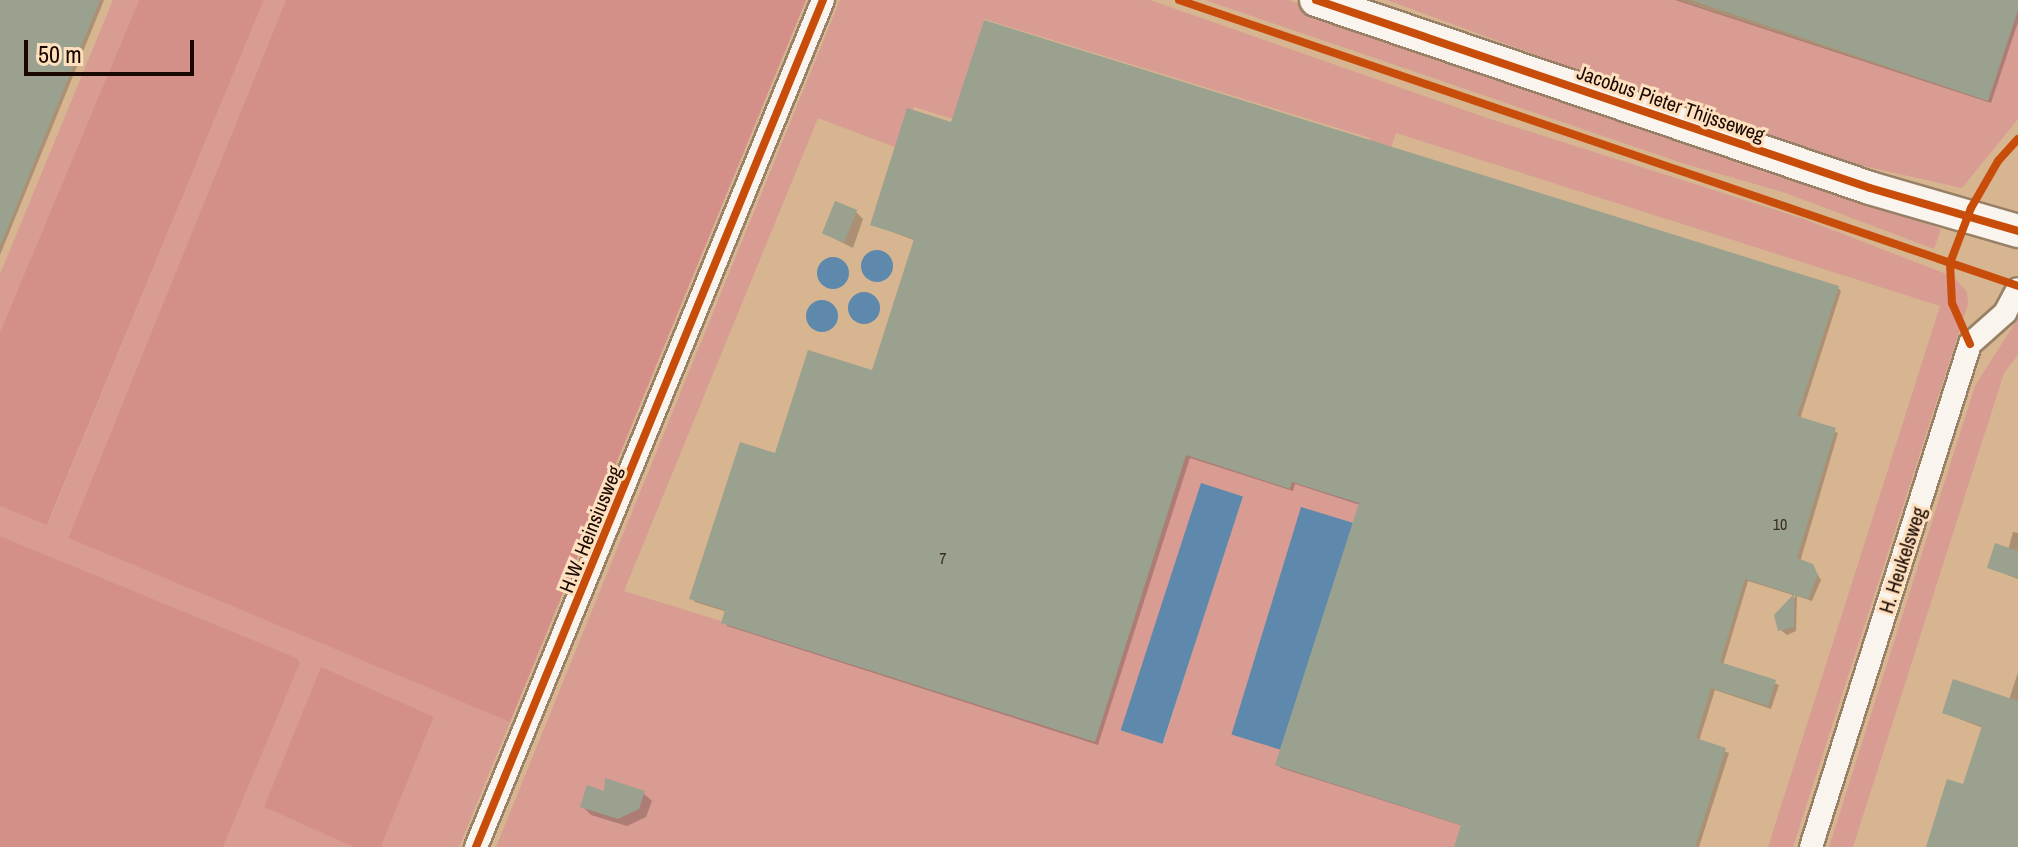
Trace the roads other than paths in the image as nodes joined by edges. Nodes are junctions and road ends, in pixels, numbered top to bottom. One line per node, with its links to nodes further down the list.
1 (823, 0): 5 (street, H.W. Heinsiusweg)
2 (1316, 0): 3 (street, Jacobus Pieter Thijsseweg)
3 (2018, 231)
4 (2018, 289): 6 (street, H. Heukelsweg)
5 (476, 847)
6 (1811, 847)

